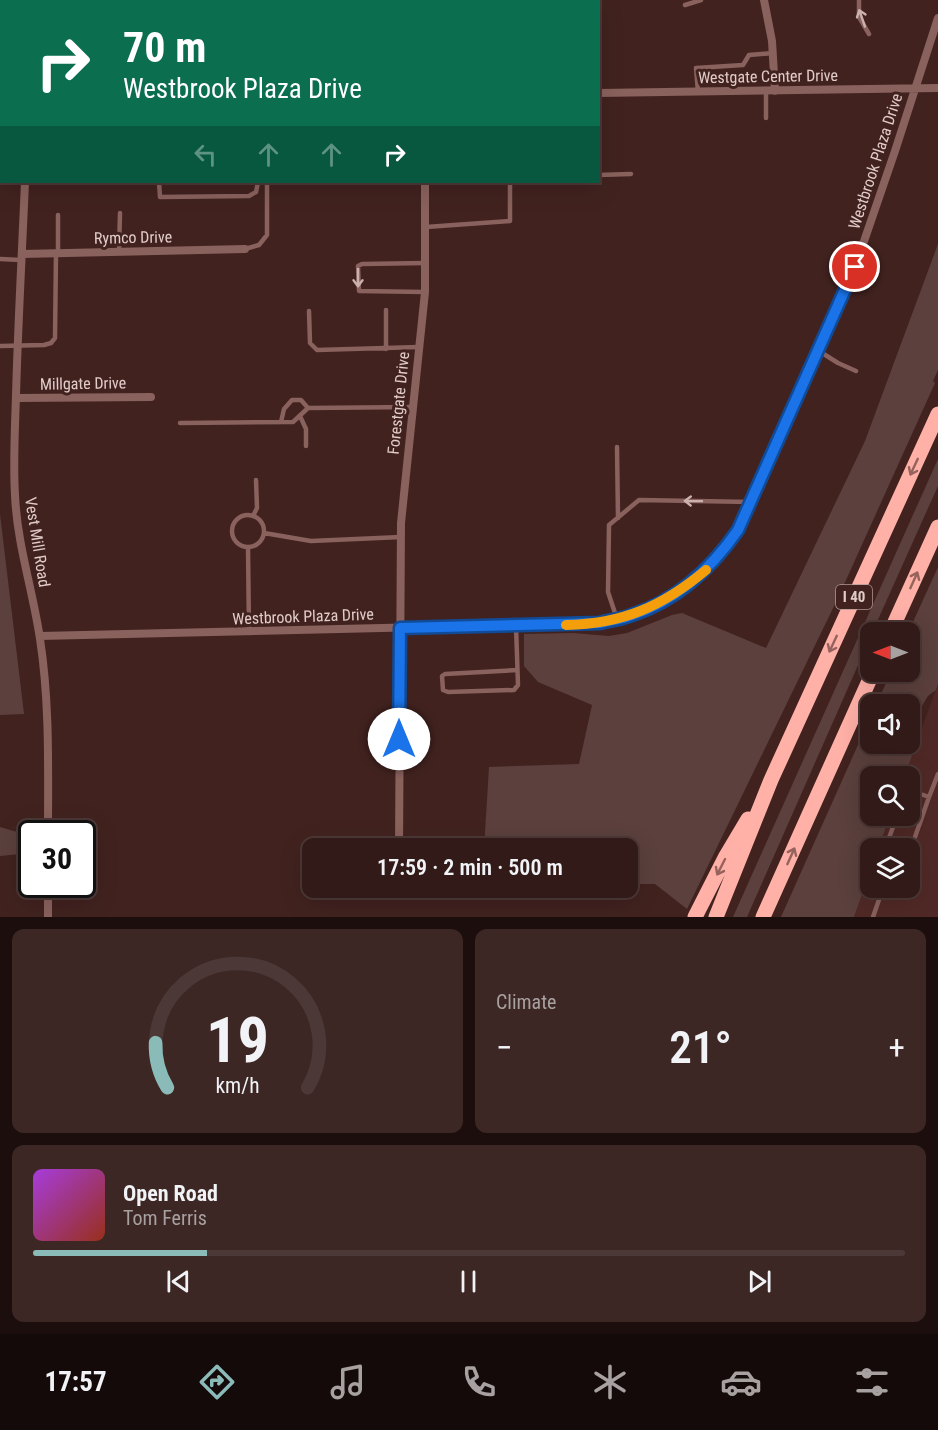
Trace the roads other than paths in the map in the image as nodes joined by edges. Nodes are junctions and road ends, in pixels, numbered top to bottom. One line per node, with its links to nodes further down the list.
1 (701, 0): 4 (lane)
2 (764, 0): 7 (street)
3 (859, 0): 6 (lane, one-way to 3)
4 (685, 5)
5 (938, 18): 8 (street, Westbrook Plaza Drive)
6 (869, 34)
7 (773, 53): 10 (street); 11 (lane)
8 (915, 88): 9 (street, Westgate Center Drive); 10 (street, Westgate Center Drive); 38 (street, Westbrook Plaza Drive)
9 (938, 88)
10 (770, 91): 11 (street, Westgate Center Drive); 13 (lane)
11 (698, 92): 12 (street, Westgate Center Drive)
12 (600, 93)
13 (766, 118)
14 (631, 174): 15 (lane)
15 (600, 175)
16 (25, 183): 28 (street, Vest Mill Road)
17 (159, 183): 18 (lane)
18 (258, 183)
19 (267, 183): 25 (lane)
20 (425, 183): 24 (street, Forestgate Drive)
21 (510, 183): 24 (lane)
22 (120, 213): 26 (lane)
23 (58, 215): 27 (lane)
24 (425, 227): 30 (street, Forestgate Drive)
25 (245, 249): 26 (street, Rymco Drive)
26 (119, 252): 27 (street, Rymco Drive)
27 (57, 253): 28 (street, Rymco Drive); 34 (lane)
28 (22, 257): 29 (lane); 34 (street, Vest Mill Road)
29 (0, 260)
30 (425, 262): 31 (street, Forestgate Drive); 31 (lane, one-way to 31)
31 (425, 292): 36 (street, Forestgate Drive)
32 (386, 310): 37 (lane)
33 (309, 311): 37 (lane)
34 (17, 345): 35 (lane); 41 (street, Vest Mill Road)
35 (0, 346)
36 (419, 347): 37 (lane); 42 (street, Forestgate Drive)
37 (386, 350)
38 (819, 351): 39 (lane); 51 (street, Westbrook Plaza Drive)
39 (856, 371)
40 (150, 397): 41 (street, Millgate Drive)
41 (16, 398): 63 (street, Vest Mill Road)
42 (413, 407): 43 (lane); 56 (street, Forestgate Drive)
43 (308, 408): 45 (lane); 46 (lane)
44 (938, 414): 67 (highway, I 40, one-way to 67)
45 (300, 416): 46 (lane); 48 (lane)
46 (281, 422): 47 (lane)
47 (180, 423)
48 (306, 446)
49 (617, 447): 53 (lane)
50 (256, 480): 52 (lane)
51 (752, 502): 53 (lane, one-way to 53); 58 (street, Westbrook Plaza Drive)
52 (253, 516): 55 (lane); 57 (lane)
53 (618, 518): 58 (lane)
54 (938, 527): 59 (highway, one-way to 54)
55 (264, 533): 56 (lane); 57 (lane)
56 (401, 537): 61 (street, Forestgate Drive)
57 (248, 548): 62 (lane)
58 (617, 619): 60 (street, Westbrook Plaza Drive)
59 (895, 622)
60 (516, 626): 61 (street, Westbrook Plaza Drive); 64 (lane)
61 (400, 628): 62 (street, Westbrook Plaza Drive); 72 (street, Forestgate Drive)
62 (249, 633): 63 (street, Westbrook Plaza Drive)
63 (40, 636): 70 (street, Vest Mill Road)
64 (517, 670): 64 (lane)
65 (869, 682): 75 (highway, one-way to 65)
66 (938, 774): 69 (lane)
67 (771, 780): 77 (highway, one-way to 77); 78 (highway, I 40)
68 (920, 794): 69 (lane)
69 (929, 797): 71 (lane)
70 (48, 820)
71 (915, 837)
72 (399, 838)
73 (48, 898): 76 (street)
74 (880, 898): 79 (lane)
75 (765, 914)
76 (48, 917)
77 (695, 917)
78 (716, 917)
79 (873, 917)

